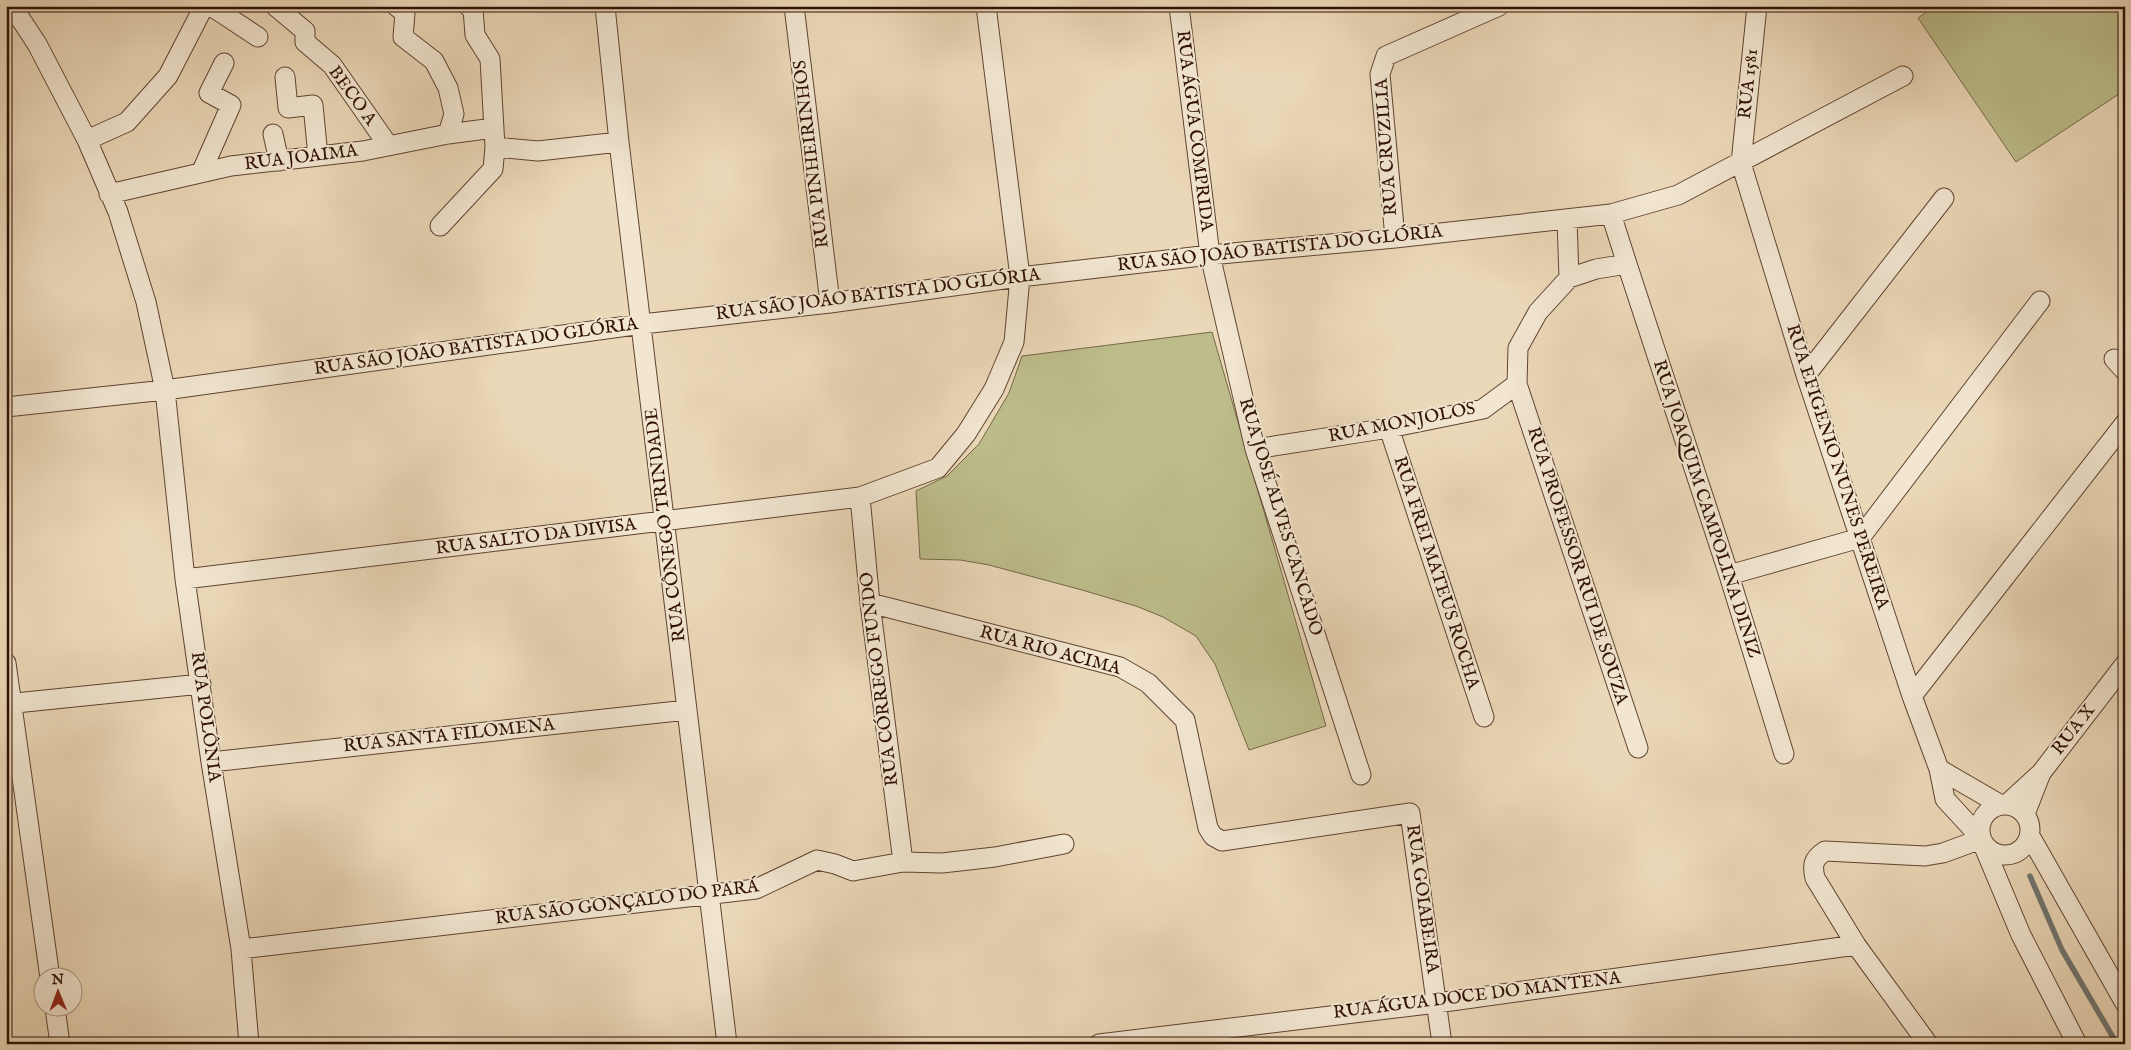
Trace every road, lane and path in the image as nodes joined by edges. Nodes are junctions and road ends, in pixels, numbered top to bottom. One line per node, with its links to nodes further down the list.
1 (204, 6): 20 (street)
2 (211, 6): 13 (street)
3 (276, 6): 22 (street, BECO A)
4 (396, 6): 19 (street)
5 (468, 6): 17 (street)
6 (605, 6): 21 (street, RUA CÔNEGO TRINDADE)
7 (794, 6): 39 (street, RUA PINHEIRINHOS)
8 (986, 6): 36 (street, RUA SALTO DA DIVISA)
9 (1179, 6): 34 (street, RUA ÁGUA COMPRIDA)
10 (1499, 6): 33 (street, RUA CRUZILIA)
11 (1757, 6): 26 (street, RUA 1581)
12 (16, 8): 20 (street, RUA POLÔNIA)
13 (258, 37)
14 (224, 64): 27 (street)
15 (1903, 76): 26 (street, RUA SÃO JOÃO BATISTA DO GLÓRIA)
16 (285, 77): 24 (street)
17 (494, 128): 19 (street, RUA JOAIMA); 23 (street)
18 (273, 134): 25 (street)
19 (448, 134): 22 (street, RUA JOAIMA)
20 (86, 140): 28 (street, RUA POLÔNIA)
21 (619, 142): 23 (street); 40 (street, RUA CÔNEGO TRINDADE)
22 (388, 145): 24 (street, RUA JOAIMA)
23 (495, 147): 32 (street)
24 (318, 156): 25 (street, RUA JOAIMA)
25 (279, 160): 27 (street, RUA JOAIMA)
26 (1741, 163): 30 (street, RUA SÃO JOÃO BATISTA DO GLÓRIA); 41 (street, RUA EFIGENIO NUNES PEREIRA)
27 (202, 173): 28 (street, RUA JOAIMA)
28 (108, 194): 43 (street, RUA POLÔNIA)
29 (1944, 198): 41 (street)
30 (1611, 214): 31 (street, RUA SÃO JOÃO BATISTA DO GLÓRIA); 35 (street)
31 (1567, 219): 33 (street, RUA SÃO JOÃO BATISTA DO GLÓRIA); 37 (street)
32 (440, 226)
33 (1394, 238): 34 (street, RUA SÃO JOÃO BATISTA DO GLÓRIA)
34 (1210, 255): 36 (street, RUA SÃO JOÃO BATISTA DO GLÓRIA); 47 (street, RUA JOSÉ ALVES CANCADO)
35 (1627, 264): 37 (street); 51 (street, RUA JOAQUIM CAMPOLINA DINIZ)
36 (1020, 277): 39 (street, RUA SÃO JOÃO BATISTA DO GLÓRIA); 48 (street, RUA SALTO DA DIVISA)
37 (1569, 278): 42 (street)
38 (2040, 301): 50 (street)
39 (830, 303): 40 (street, RUA SÃO JOÃO BATISTA DO GLÓRIA)
40 (642, 324): 43 (street, RUA SÃO JOÃO BATISTA DO GLÓRIA); 49 (street, RUA CÔNEGO TRINDADE)
41 (1806, 375): 50 (street, RUA EFIGENIO NUNES PEREIRA)
42 (1517, 384): 46 (street, RUA MONJOLOS); 61 (street, RUA PROFESSOR RUI DE SOUZA)
43 (165, 390): 44 (street, RUA SÃO JOÃO BATISTA DO GLÓRIA); 52 (street, RUA POLÔNIA)
44 (6, 406)
45 (2125, 423): 57 (street)
46 (1389, 428): 47 (street, RUA MONJOLOS); 60 (street, RUA FREI MATEUS ROCHA)
47 (1255, 449): 66 (street, RUA JOSÉ ALVES CANCADO)
48 (860, 497): 49 (street, RUA SALTO DA DIVISA); 53 (street, RUA CÓRREGO FUNDO)
49 (665, 522): 52 (street, RUA SALTO DA DIVISA); 59 (street, RUA CÔNEGO TRINDADE)
50 (1860, 538): 51 (street); 57 (street, RUA EFIGENIO NUNES PEREIRA)
51 (1729, 575): 62 (street, RUA JOAQUIM CAMPOLINA DINIZ)
52 (186, 579): 56 (street, RUA POLÔNIA)
53 (870, 603): 68 (street, RUA RIO ACIMA); 73 (street, RUA CÓRREGO FUNDO)
54 (6, 663): 58 (street)
55 (2125, 664): 65 (street, RUA X)
56 (201, 684): 58 (street); 63 (street, RUA POLÔNIA)
57 (1912, 696): 64 (street, RUA EFIGENIO NUNES PEREIRA)
58 (9, 704): 77 (street)
59 (688, 710): 63 (street, RUA SANTA FILOMENA); 74 (street, RUA CÔNEGO TRINDADE)
60 (1484, 717)
61 (1638, 748)
62 (1784, 754)
63 (211, 762): 76 (street, RUA POLÔNIA)
64 (1939, 769): 67 (street); 71 (street, RUA EFIGENIO NUNES PEREIRA)
65 (2041, 773): 67 (street, RUA X); 69 (street, RUA X)
66 (1361, 775)
67 (2004, 805): 69 (street); 71 (street)
68 (1410, 813): 78 (street, RUA GOIABEIRA)
69 (2025, 814): 70 (street)
70 (2030, 836): 71 (street); 79 (street)
71 (1981, 839): 75 (street); 87 (street)
72 (1064, 844): 73 (street, RUA SÃO GONÇALO DO PARÁ)
73 (903, 862): 74 (street, RUA SÃO GONÇALO DO PARÁ)
74 (709, 896): 76 (street, RUA SÃO GONÇALO DO PARÁ); 83 (street, RUA CÔNEGO TRINDADE)
75 (1856, 945): 78 (street, RUA ÁGUA DOCE DO MANTENA); 86 (street)
76 (241, 949): 82 (street, RUA POLÔNIA)
77 (49, 968)
78 (1437, 1003): 84 (street, RUA ÁGUA DOCE DO MANTENA); 85 (street, RUA GOIABEIRA)
79 (2125, 1003)
80 (56, 1018): 81 (street)
81 (60, 1044)
82 (249, 1044)
83 (727, 1044)
84 (1098, 1044)
85 (1442, 1044)
86 (1928, 1044)
87 (2076, 1044)

